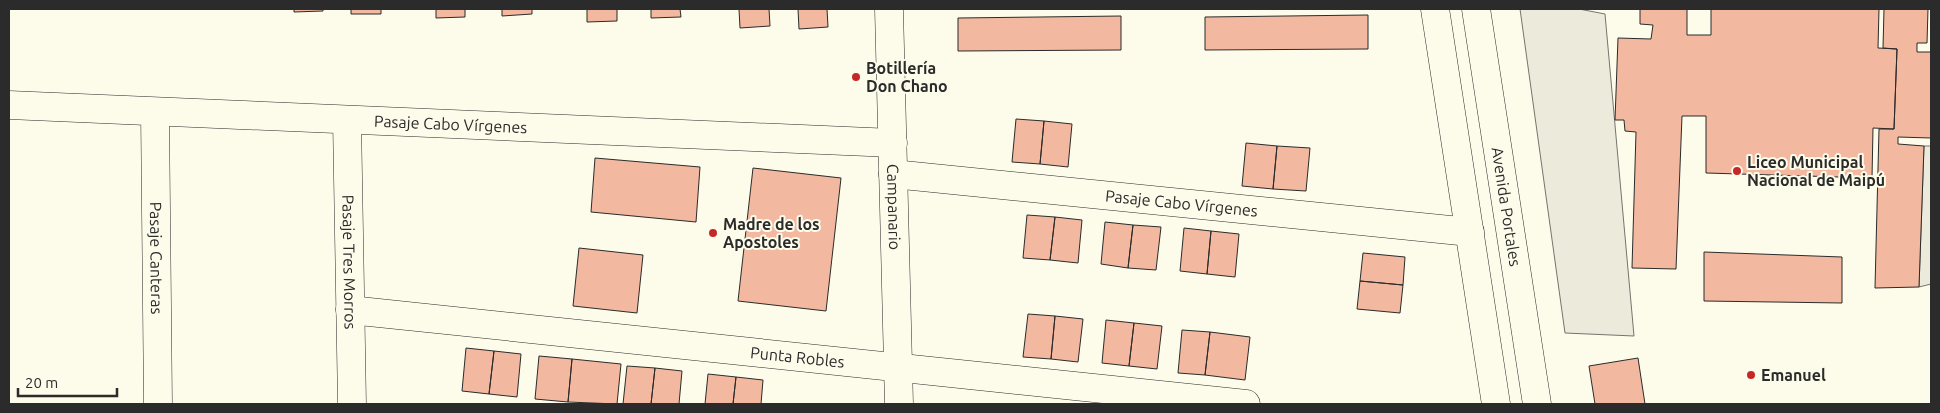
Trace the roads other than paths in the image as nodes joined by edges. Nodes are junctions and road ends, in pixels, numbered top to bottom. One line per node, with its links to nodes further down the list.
1 (889, 9): 7 (street, Campanario)
2 (1436, 9): 9 (street)
3 (1476, 9): 17 (street, Avenida Portales)
4 (9, 105): 5 (street, Pasaje Cabo Vírgenes)
5 (155, 112): 6 (street, Pasaje Cabo Vírgenes); 12 (street, Pasaje Canteras)
6 (347, 120): 7 (street, Pasaje Cabo Vírgenes); 10 (street, Pasaje Tres Morros)
7 (893, 144): 8 (street, Campanario)
8 (893, 174): 9 (street, Pasaje Cabo Vírgenes); 11 (street, Campanario)
9 (1470, 232): 16 (street)
10 (350, 310): 11 (street, Punta Robles); 13 (street, Pasaje Tres Morros)
11 (898, 368): 14 (street, Campanario); 15 (street, Punta Robles)
12 (158, 404)
13 (352, 404)
14 (899, 404)
15 (1246, 404)
16 (1496, 404)
17 (1537, 404)

